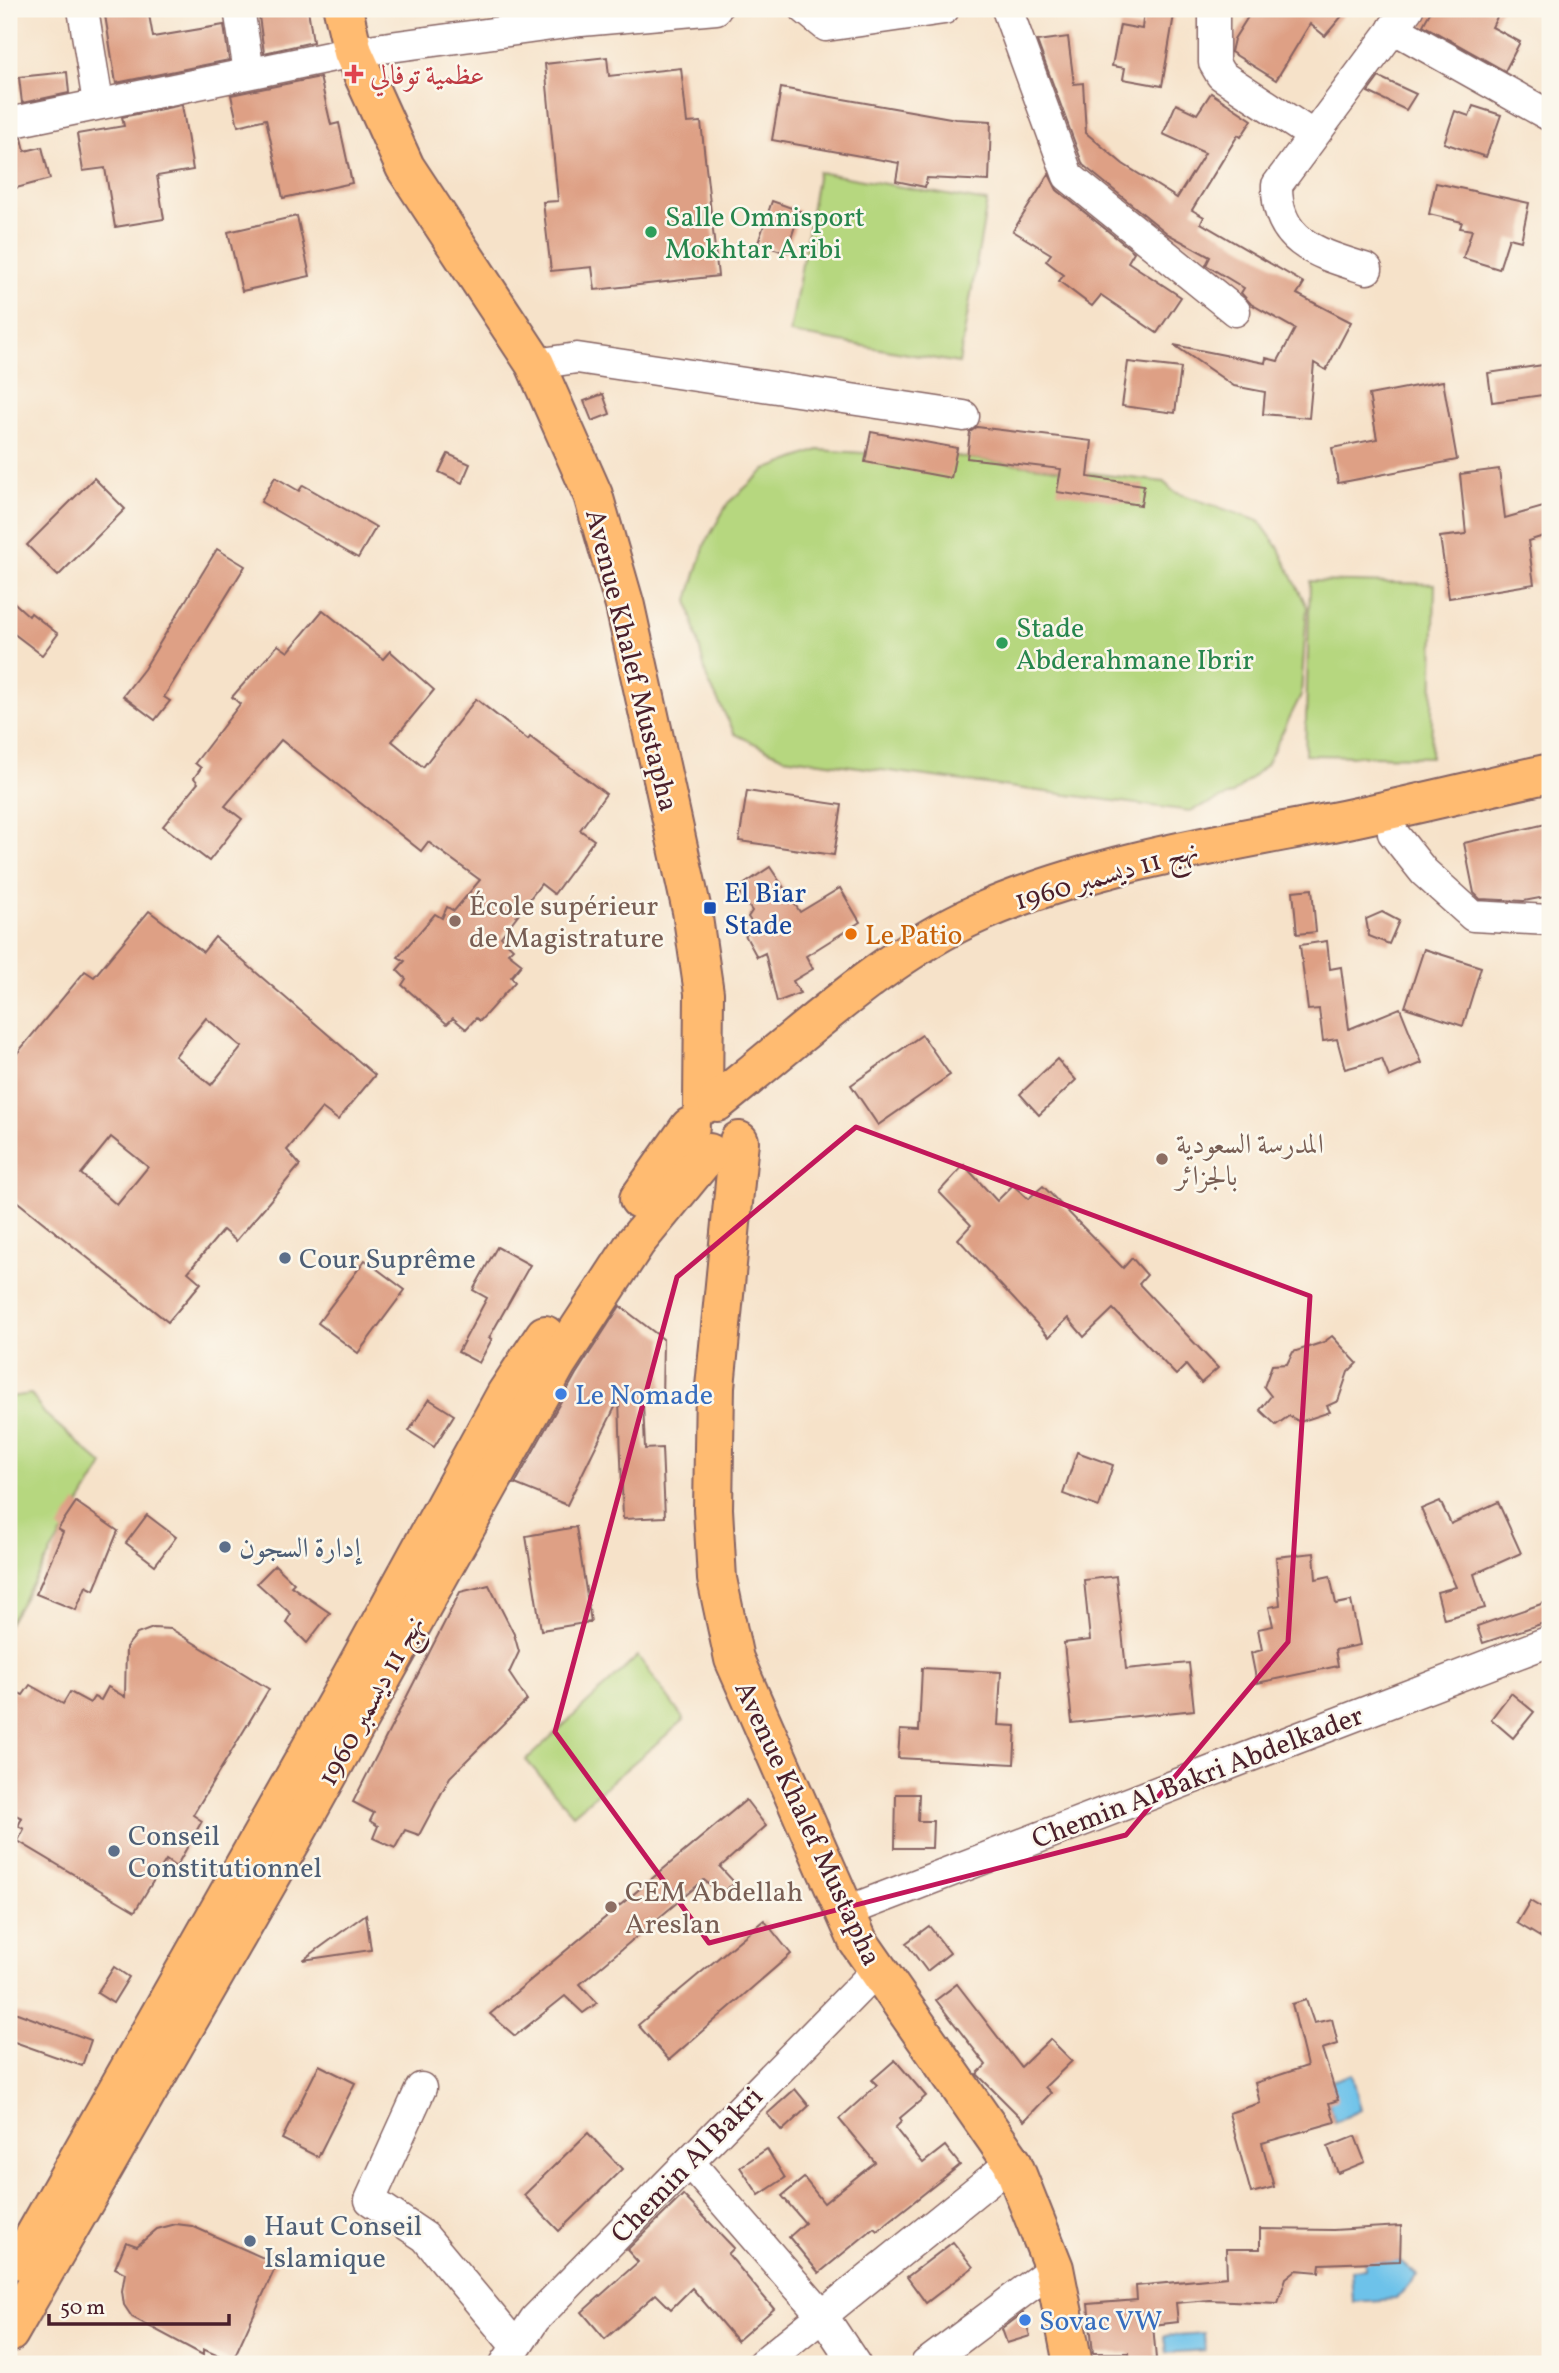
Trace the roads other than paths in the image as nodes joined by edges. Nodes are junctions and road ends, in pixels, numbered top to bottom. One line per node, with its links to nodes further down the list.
1 (83, 9): 12 (street)
2 (239, 9): 11 (street)
3 (343, 9): 10 (main road, Avenue Khalef Mustapha)
4 (716, 9): 10 (street)
5 (805, 9): 6 (street)
6 (944, 9)
7 (1007, 9): 17 (street)
8 (1214, 9): 15 (street)
9 (1401, 18): 13 (street); 15 (street)
10 (353, 52): 11 (street); 18 (main road, Avenue Khalef Mustapha)
11 (249, 72): 12 (street)
12 (98, 103): 14 (street)
13 (1550, 116)
14 (9, 123)
15 (1312, 135): 16 (street)
16 (1367, 269)
17 (1235, 312)
18 (535, 364): 19 (street); 24 (main road, Avenue Khalef Mustapha)
19 (964, 416)
20 (1550, 773): 24 (main road, نهج 11 ديسمبر 1960)
21 (1550, 798): 22 (main road, نهج 11 ديسمبر 1960)
22 (1393, 833): 23 (street); 24 (main road, نهج 11 ديسمبر 1960)
23 (1550, 920)
24 (720, 1123): 26 (main road, Avenue Khalef Mustapha); 32 (main road, نهج 11 ديسمبر 1960); 34 (main road, نهج 11 ديسمبر 1960)
25 (1550, 1641): 26 (street, Chemin Al Bakri Abdelkader)
26 (845, 1912): 27 (main road, Avenue Khalef Mustapha)
27 (877, 1971): 29 (street, Chemin Al Bakri); 30 (main road, Avenue Khalef Mustapha)
28 (421, 2088): 35 (street)
29 (689, 2162): 33 (street); 35 (street, Chemin Al Bakri)
30 (1012, 2162): 31 (main road, Avenue Khalef Mustapha); 33 (street)
31 (1054, 2269): 38 (street); 39 (main road, Avenue Khalef Mustapha)
32 (9, 2281)
33 (822, 2316): 36 (street); 37 (street)
34 (9, 2333)
35 (510, 2355)
36 (762, 2364)
37 (855, 2364)
38 (926, 2364)
39 (1073, 2364)

